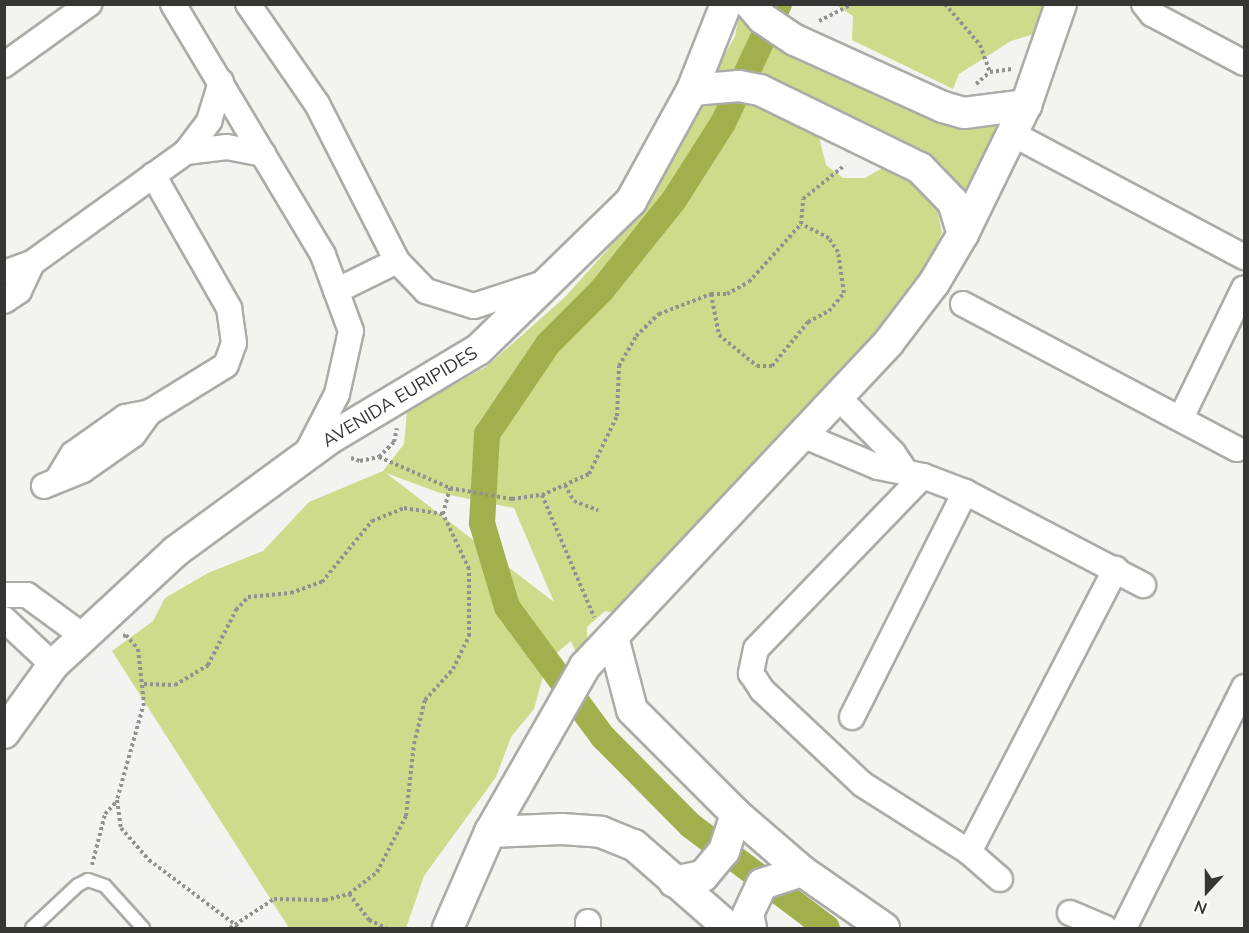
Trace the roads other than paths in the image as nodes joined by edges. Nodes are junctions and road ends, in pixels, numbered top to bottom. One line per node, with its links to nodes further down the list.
1 (89, 4): 9 (street)
2 (173, 4): 10 (street)
3 (248, 4): 19 (street)
4 (726, 4): 11 (street, AVENIDA EURIPIDES)
5 (1061, 4): 12 (street)
6 (1144, 4): 8 (street)
7 (756, 11): 12 (street)
8 (1245, 63)
9 (4, 65)
10 (221, 82): 14 (street); 15 (street)
11 (692, 90): 17 (street); 22 (street, AVENIDA EURIPIDES)
12 (1026, 105): 13 (street)
13 (1011, 133): 17 (street); 18 (street)
14 (186, 152): 15 (street); 16 (street)
15 (263, 153): 24 (street)
16 (153, 176): 20 (street); 33 (street)
17 (963, 234): 27 (street)
18 (1245, 257)
19 (397, 261): 22 (street); 24 (street)
20 (32, 263): 21 (street); 25 (street)
21 (4, 273)
22 (552, 280): 31 (street, AVENIDA EURIPIDES)
23 (1245, 288): 28 (street)
24 (336, 291): 31 (street)
25 (4, 301)
26 (963, 304): 28 (street)
27 (838, 397): 29 (street); 32 (street)
28 (1181, 418): 30 (street)
29 (800, 434): 32 (street); 40 (street)
30 (1237, 449)
31 (305, 456): 39 (street, AVENIDA EURIPIDES)
32 (914, 474): 34 (street); 47 (street)
33 (51, 481)
34 (965, 492): 35 (street); 43 (street)
35 (1116, 569): 36 (street); 47 (street)
36 (1143, 585)
37 (4, 596): 39 (street)
38 (4, 619): 41 (street)
39 (83, 636): 41 (street, AVENIDA EURIPIDES)
40 (608, 641): 45 (street); 46 (street)
41 (53, 665): 44 (street, AVENIDA EURIPIDES)
42 (1245, 687): 59 (street)
43 (852, 717)
44 (4, 733)
45 (736, 814): 48 (street); 50 (street)
46 (490, 832): 50 (street); 54 (street)
47 (969, 852): 49 (street)
48 (802, 871): 56 (street); 57 (street)
49 (1000, 879)
50 (674, 882): 55 (street)
51 (1070, 914): 58 (street)
52 (32, 928): 53 (lane)
53 (143, 928)
54 (448, 928)
55 (729, 928)
56 (751, 928)
57 (884, 928)
58 (1105, 928)
59 (1124, 928)

